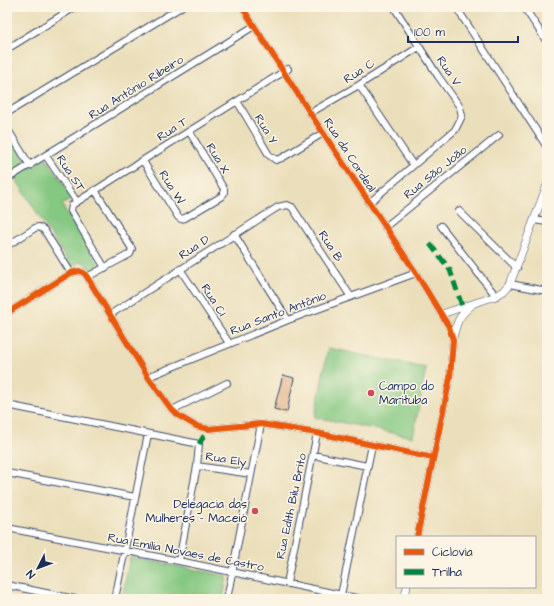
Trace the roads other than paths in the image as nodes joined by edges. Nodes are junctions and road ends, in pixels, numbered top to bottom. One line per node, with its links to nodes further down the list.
1 (75, 7): 10 (street)
2 (181, 7): 14 (street)
3 (242, 7): 7 (street, Rua da Cordeal)
4 (394, 7): 9 (street, Rua V)
5 (456, 7): 20 (street)
6 (524, 7): 8 (street)
7 (254, 26): 11 (street, Rua da Cordeal); 21 (street, Rua Antônio Ribeiro)
8 (547, 42)
9 (419, 47): 12 (street, Rua C); 23 (street, Rua V)
10 (7, 49)
11 (286, 71): 13 (street, Rua T); 15 (street, Rua da Cordeal)
12 (359, 84): 15 (street, Rua C); 23 (street)
13 (237, 101): 17 (street, Rua T); 18 (street, Rua Y)
14 (8, 112)
15 (310, 113): 18 (street, Rua da Cordeal)
16 (7, 128): 24 (street)
17 (189, 132): 22 (street, Rua T); 32 (street, Rua X)
18 (323, 133): 28 (street, Rua da Cordeal)
19 (499, 135): 35 (street, Rua São João)
20 (547, 147)
21 (46, 156): 24 (street, Rua Antônio Ribeiro); 29 (street, Rua ST)
22 (143, 161): 27 (street, Rua T); 32 (street, Rua W)
23 (413, 164): 28 (street)
24 (30, 166): 25 (street, Rua Antônio Ribeiro)
25 (8, 177)
26 (547, 185): 33 (street)
27 (95, 190): 29 (street, Rua T); 39 (street)
28 (369, 203): 35 (street, Rua da Cordeal)
29 (74, 204): 39 (street, Rua ST)
30 (292, 207): 37 (street, Rua D); 48 (street, Rua B)
31 (459, 210): 40 (street)
32 (185, 218)
33 (534, 220): 34 (street); 40 (street)
34 (547, 222)
35 (385, 226): 43 (street, Rua da Cordeal)
36 (441, 226): 47 (street)
37 (234, 234): 41 (street, Rua D); 53 (street)
38 (7, 246): 42 (street)
39 (105, 268): 44 (street)
40 (517, 268): 45 (street)
41 (180, 269): 51 (street, Rua D); 55 (street, Rua C1)
42 (70, 273): 44 (street); 50 (street)
43 (416, 273): 48 (street, Rua Santo Antônio); 52 (street, Rua da Cordeal)
44 (87, 277): 51 (street)
45 (510, 284): 46 (street); 47 (street)
46 (547, 291)
47 (496, 296): 49 (street)
48 (351, 297): 53 (street, Rua Santo Antônio)
49 (475, 303): 52 (street); 54 (street)
50 (7, 313)
51 (111, 314): 56 (street)
52 (442, 314): 54 (street, Rua da Cordeal)
53 (288, 320): 55 (street, Rua Santo Antônio)
54 (453, 340): 65 (street)
55 (229, 343): 56 (street, Rua Santo Antônio)
56 (148, 377): 59 (street)
57 (227, 382): 59 (street)
58 (7, 405): 62 (street)
59 (172, 410): 60 (street)
60 (261, 424): 61 (street); 69 (street)
61 (317, 433): 63 (street); 64 (street, Rua Edith Bilu Brito)
62 (148, 434): 66 (street); 70 (street)
63 (372, 445): 65 (street); 67 (street)
64 (313, 455): 67 (street); 76 (street, Rua Edith Bilu Brito)
65 (433, 458): 72 (street)
66 (197, 466): 69 (street, Rua Ely); 74 (street)
67 (367, 466): 79 (street)
68 (7, 473): 70 (street)
69 (251, 474): 75 (street)
70 (135, 497): 73 (street)
71 (7, 528): 73 (street, Rua Emília Novaes de Castro)
72 (417, 536)
73 (125, 552): 74 (street, Rua Emília Novaes de Castro); 81 (street)
74 (179, 561): 75 (street, Rua Emília Novaes de Castro)
75 (232, 573): 76 (street, Rua Emília Novaes de Castro); 82 (street)
76 (287, 583): 79 (street, Rua Emília Novaes de Castro)
77 (7, 585): 80 (street)
78 (407, 588): 84 (street)
79 (341, 594): 83 (street, Rua Emília Novaes de Castro)
80 (75, 599)
81 (115, 599)
82 (228, 599)
83 (361, 599)
84 (404, 599)

